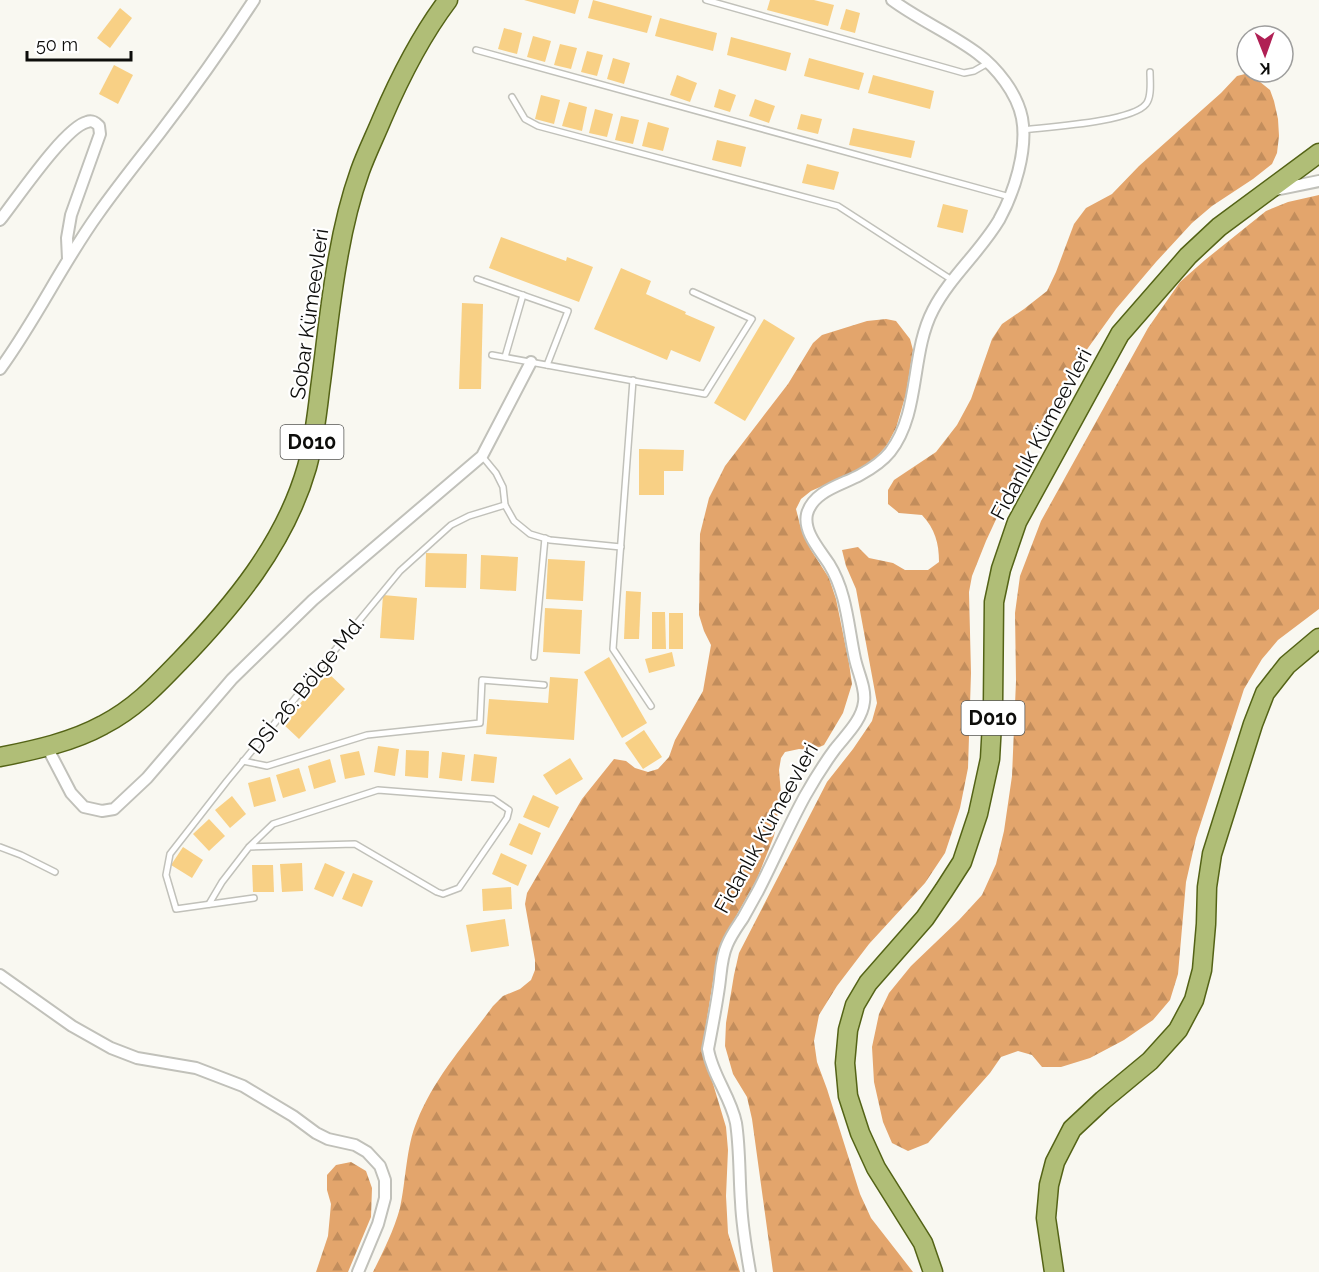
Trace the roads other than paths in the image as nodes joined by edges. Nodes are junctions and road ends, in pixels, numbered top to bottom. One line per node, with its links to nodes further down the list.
1 (254, 0): 15 (street)
2 (448, 0): 34 (main road, Sobar Kümeevleri / D010)
3 (706, 0): 6 (lane)
4 (892, 0): 6 (street)
5 (476, 50): 13 (lane)
6 (988, 63): 9 (street)
7 (1150, 72): 9 (lane)
8 (512, 97): 17 (lane)
9 (1023, 130): 13 (street)
10 (1319, 153): 12 (main road, D010)
11 (1319, 181): 12 (street)
12 (1263, 193): 45 (main road, Fidanlık Kümeevleri / D010)
13 (1010, 197): 17 (street)
14 (0, 220): 15 (street)
15 (68, 259): 24 (street)
16 (477, 279): 19 (lane)
17 (953, 281): 44 (street, Fidanlık Kümeevleri)
18 (693, 292): 25 (lane)
19 (523, 295): 21 (lane); 23 (lane)
20 (492, 355): 21 (lane)
21 (505, 357): 22 (lane)
22 (531, 362): 23 (lane); 26 (street)
23 (547, 365): 25 (lane)
24 (0, 369)
25 (633, 380): 29 (lane)
26 (482, 456): 27 (lane); 34 (street)
27 (505, 505): 28 (lane); 36 (lane, DSİ 26. Bölge Md.)
28 (545, 538): 29 (lane); 31 (lane)
29 (621, 548): 33 (lane)
30 (1319, 638): 46 (main road)
31 (534, 657)
32 (544, 685): 36 (lane)
33 (651, 706)
34 (47, 747): 35 (main road, Sobar Kümeevleri / D010)
35 (0, 757)
36 (243, 761): 41 (lane, DSİ 26. Bölge Md.)
37 (0, 847): 39 (lane)
38 (249, 847): 38 (lane); 41 (lane)
39 (54, 872)
40 (254, 898): 41 (lane)
41 (209, 904)
42 (0, 975): 43 (street)
43 (358, 1272)
44 (750, 1272)
45 (933, 1272)
46 (1054, 1272)

